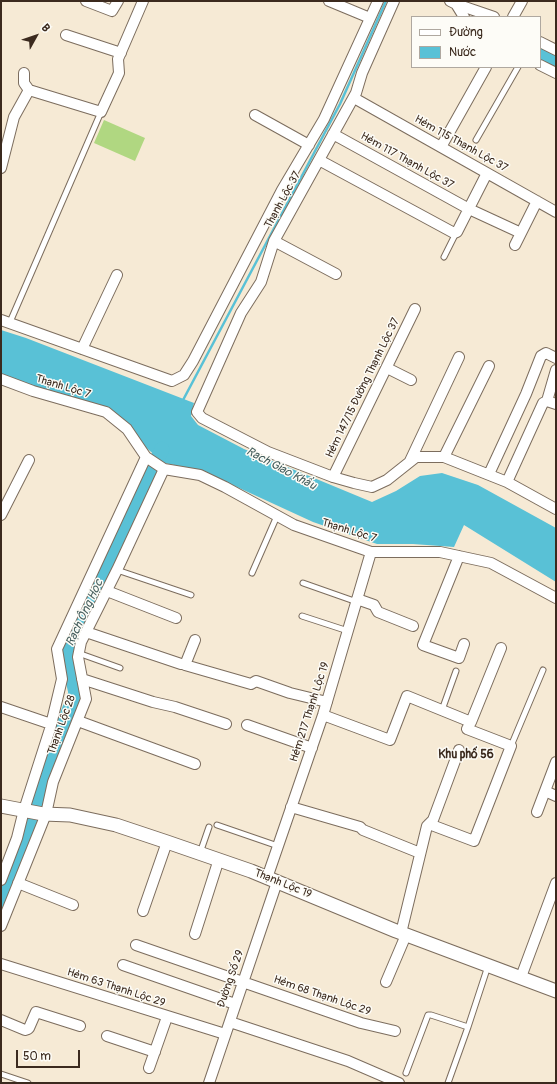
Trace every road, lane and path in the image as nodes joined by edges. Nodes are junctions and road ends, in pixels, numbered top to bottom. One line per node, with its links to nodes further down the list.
1 (86, 1): 2 (street)
2 (118, 1)
3 (143, 1): 16 (street)
4 (329, 1): 12 (street)
5 (378, 1): 12 (street)
6 (394, 1): 23 (street, Thạnh Lộc 37)
7 (522, 1): 11 (street)
8 (453, 3): 9 (street)
9 (466, 14): 10 (street)
10 (485, 16)
11 (514, 16)
12 (370, 18): 28 (street)
13 (66, 35): 16 (street)
14 (541, 42): 15 (street)
15 (555, 48)
16 (121, 53): 24 (street)
17 (541, 66): 21 (street)
18 (485, 68): 29 (street)
19 (517, 68): 27 (lane)
20 (24, 73): 22 (street)
21 (556, 73)
22 (32, 91): 24 (street); 31 (street)
23 (354, 98): 26 (street, Thạnh Lộc 37); 29 (street, Hẻm 115 Thạnh Lộc 37)
24 (101, 112): 44 (lane)
25 (255, 115): 28 (street)
26 (334, 134): 30 (street, Thạnh Lộc 37); 34 (street, Hẻm 117 Thạnh Lộc 37)
27 (476, 140)
28 (308, 145): 45 (street)
29 (441, 147): 32 (street, Hẻm 115 Thạnh Lộc 37)
30 (319, 160): 36 (street); 38 (street, Thạnh Lộc 37)
31 (1, 168)
32 (487, 173): 33 (street, Hẻm 115 Thạnh Lộc 37); 34 (street)
33 (536, 201): 35 (street, Hẻm 115 Thạnh Lộc 37); 37 (street)
34 (469, 209): 36 (street); 37 (street, Hẻm 117 Thạnh Lộc 37)
35 (556, 212)
36 (457, 232): 40 (lane)
37 (521, 233): 39 (street)
38 (274, 241): 41 (street); 60 (street, Thạnh Lộc 37)
39 (515, 245)
40 (444, 257)
41 (336, 274)
42 (117, 275): 45 (street)
43 (415, 309): 49 (street, Hẻm 147/15 Đường Thạnh Lộc 37)
44 (5, 321): 45 (street)
45 (82, 349)
46 (459, 357): 57 (street)
47 (556, 358): 59 (street)
48 (488, 366): 55 (street)
49 (387, 368): 52 (street); 60 (street, Hẻm 147/15 Đường Thạnh Lộc 37)
50 (556, 370): 53 (street)
51 (1, 379): 54 (street, Thạnh Lộc 7)
52 (412, 380)
53 (552, 403): 61 (street)
54 (146, 457): 58 (street); 94 (street, Thạnh Lộc 28)
55 (444, 457): 57 (street); 59 (street)
56 (29, 460): 63 (street)
57 (410, 461): 60 (street)
58 (164, 469): 64 (street, Thạnh Lộc 7); 67 (street, Thạnh Lộc 28)
59 (489, 474): 61 (street)
60 (333, 477)
61 (506, 482): 62 (street)
62 (556, 510)
63 (1, 515)
64 (277, 516): 65 (street, Thạnh Lộc 7); 68 (lane)
65 (371, 552): 66 (street, Thạnh Lộc 7); 73 (street, Hẻm 217 Thạnh Lộc 19)
66 (459, 556): 72 (street, Thạnh Lộc 7); 80 (street)
67 (117, 570): 70 (street, Thạnh Lộc 28); 71 (lane)
68 (252, 573)
69 (303, 583): 73 (lane)
70 (107, 591): 75 (street); 78 (street, Thạnh Lộc 28)
71 (192, 595)
72 (556, 598)
73 (358, 600): 76 (street); 77 (street, Hẻm 217 Thạnh Lộc 19)
74 (302, 616): 77 (lane)
75 (176, 618)
76 (413, 626)
77 (348, 631): 88 (street, Hẻm 217 Thạnh Lộc 19)
78 (86, 632): 82 (street, Thạnh Lộc 28); 83 (street)
79 (195, 640): 88 (street)
80 (464, 644)
81 (502, 648): 93 (street)
82 (78, 653): 84 (lane); 87 (street, Thạnh Lộc 28)
83 (181, 664)
84 (120, 668)
85 (543, 670): 97 (lane)
86 (456, 671): 90 (lane)
87 (82, 678): 92 (street, Thạnh Lộc 28); 95 (street)
88 (327, 702): 91 (street, Hẻm 217 Thạnh Lộc 19)
89 (1, 707): 94 (street)
90 (442, 710): 91 (street); 93 (street)
91 (323, 715): 98 (street, Hẻm 217 Thạnh Lộc 19)
92 (78, 721): 101 (street); 108 (street, Thạnh Lộc 28)
93 (471, 722): 97 (street)
94 (51, 724): 106 (street, Thạnh Lộc 28)
95 (226, 724)
96 (247, 725): 98 (street)
97 (511, 746): 109 (street)
98 (312, 748): 105 (street, Hẻm 217 Thạnh Lộc 19)
99 (459, 750): 109 (street)
100 (556, 762): 102 (street)
101 (195, 764)
102 (545, 791): 103 (street); 107 (street)
103 (556, 796)
104 (1, 806): 106 (street, Thạnh Lộc 19)
105 (291, 807): 113 (street, Hẻm 217 Thạnh Lộc 19); 115 (street)
106 (26, 811): 108 (street, Thạnh Lộc 19); 117 (street, Thạnh Lộc 28)
107 (537, 812)
108 (44, 814): 112 (street, Thạnh Lộc 19); 120 (street, Thạnh Lộc 28)
109 (429, 824): 115 (street)
110 (217, 825): 113 (lane)
111 (209, 827): 114 (lane)
112 (167, 842): 114 (street, Thạnh Lộc 19); 122 (street)
113 (278, 846): 118 (street, Hẻm 217 Thạnh Lộc 19)
114 (200, 853): 116 (street, Thạnh Lộc 19)
115 (420, 853): 125 (street)
116 (218, 859): 118 (street, Thạnh Lộc 19); 124 (street)
117 (1, 880)
118 (272, 880): 125 (street, Thạnh Lộc 19); 131 (street, Đường Số 29)
119 (556, 883): 130 (street)
120 (18, 884): 121 (street); 123 (street, Thạnh Lộc 28)
121 (73, 905)
122 (143, 911)
123 (1, 926)
124 (195, 934)
125 (403, 934): 129 (street, Thạnh Lộc 19); 132 (street)
126 (136, 945): 131 (street, Hẻm 68 Thạnh Lộc 29)
127 (1, 964): 135 (street, Hẻm 63 Thạnh Lộc 29)
128 (123, 965): 134 (street)
129 (488, 965): 130 (street, Thạnh Lộc 19); 139 (lane)
130 (521, 977): 133 (street, Thạnh Lộc 19)
131 (243, 982): 134 (street, Đường Số 29); 140 (street, Hẻm 68 Thạnh Lộc 29)
132 (386, 982)
133 (556, 991)
134 (235, 1004): 137 (street, Đường Số 29)
135 (167, 1017): 141 (street, Hẻm 63 Thạnh Lộc 29); 143 (street)
136 (1, 1020): 138 (street)
137 (230, 1022): 141 (street, Đường Số 29); 149 (street)
138 (80, 1026)
139 (468, 1026): 145 (lane); 150 (lane)
140 (394, 1031)
141 (224, 1034): 148 (street, Đường Số 29)
142 (107, 1036): 143 (street)
143 (155, 1052): 144 (street)
144 (149, 1068)
145 (406, 1073)
146 (1, 1074): 147 (lane)
147 (28, 1083)
148 (209, 1083)
149 (399, 1083)
150 (448, 1083)

